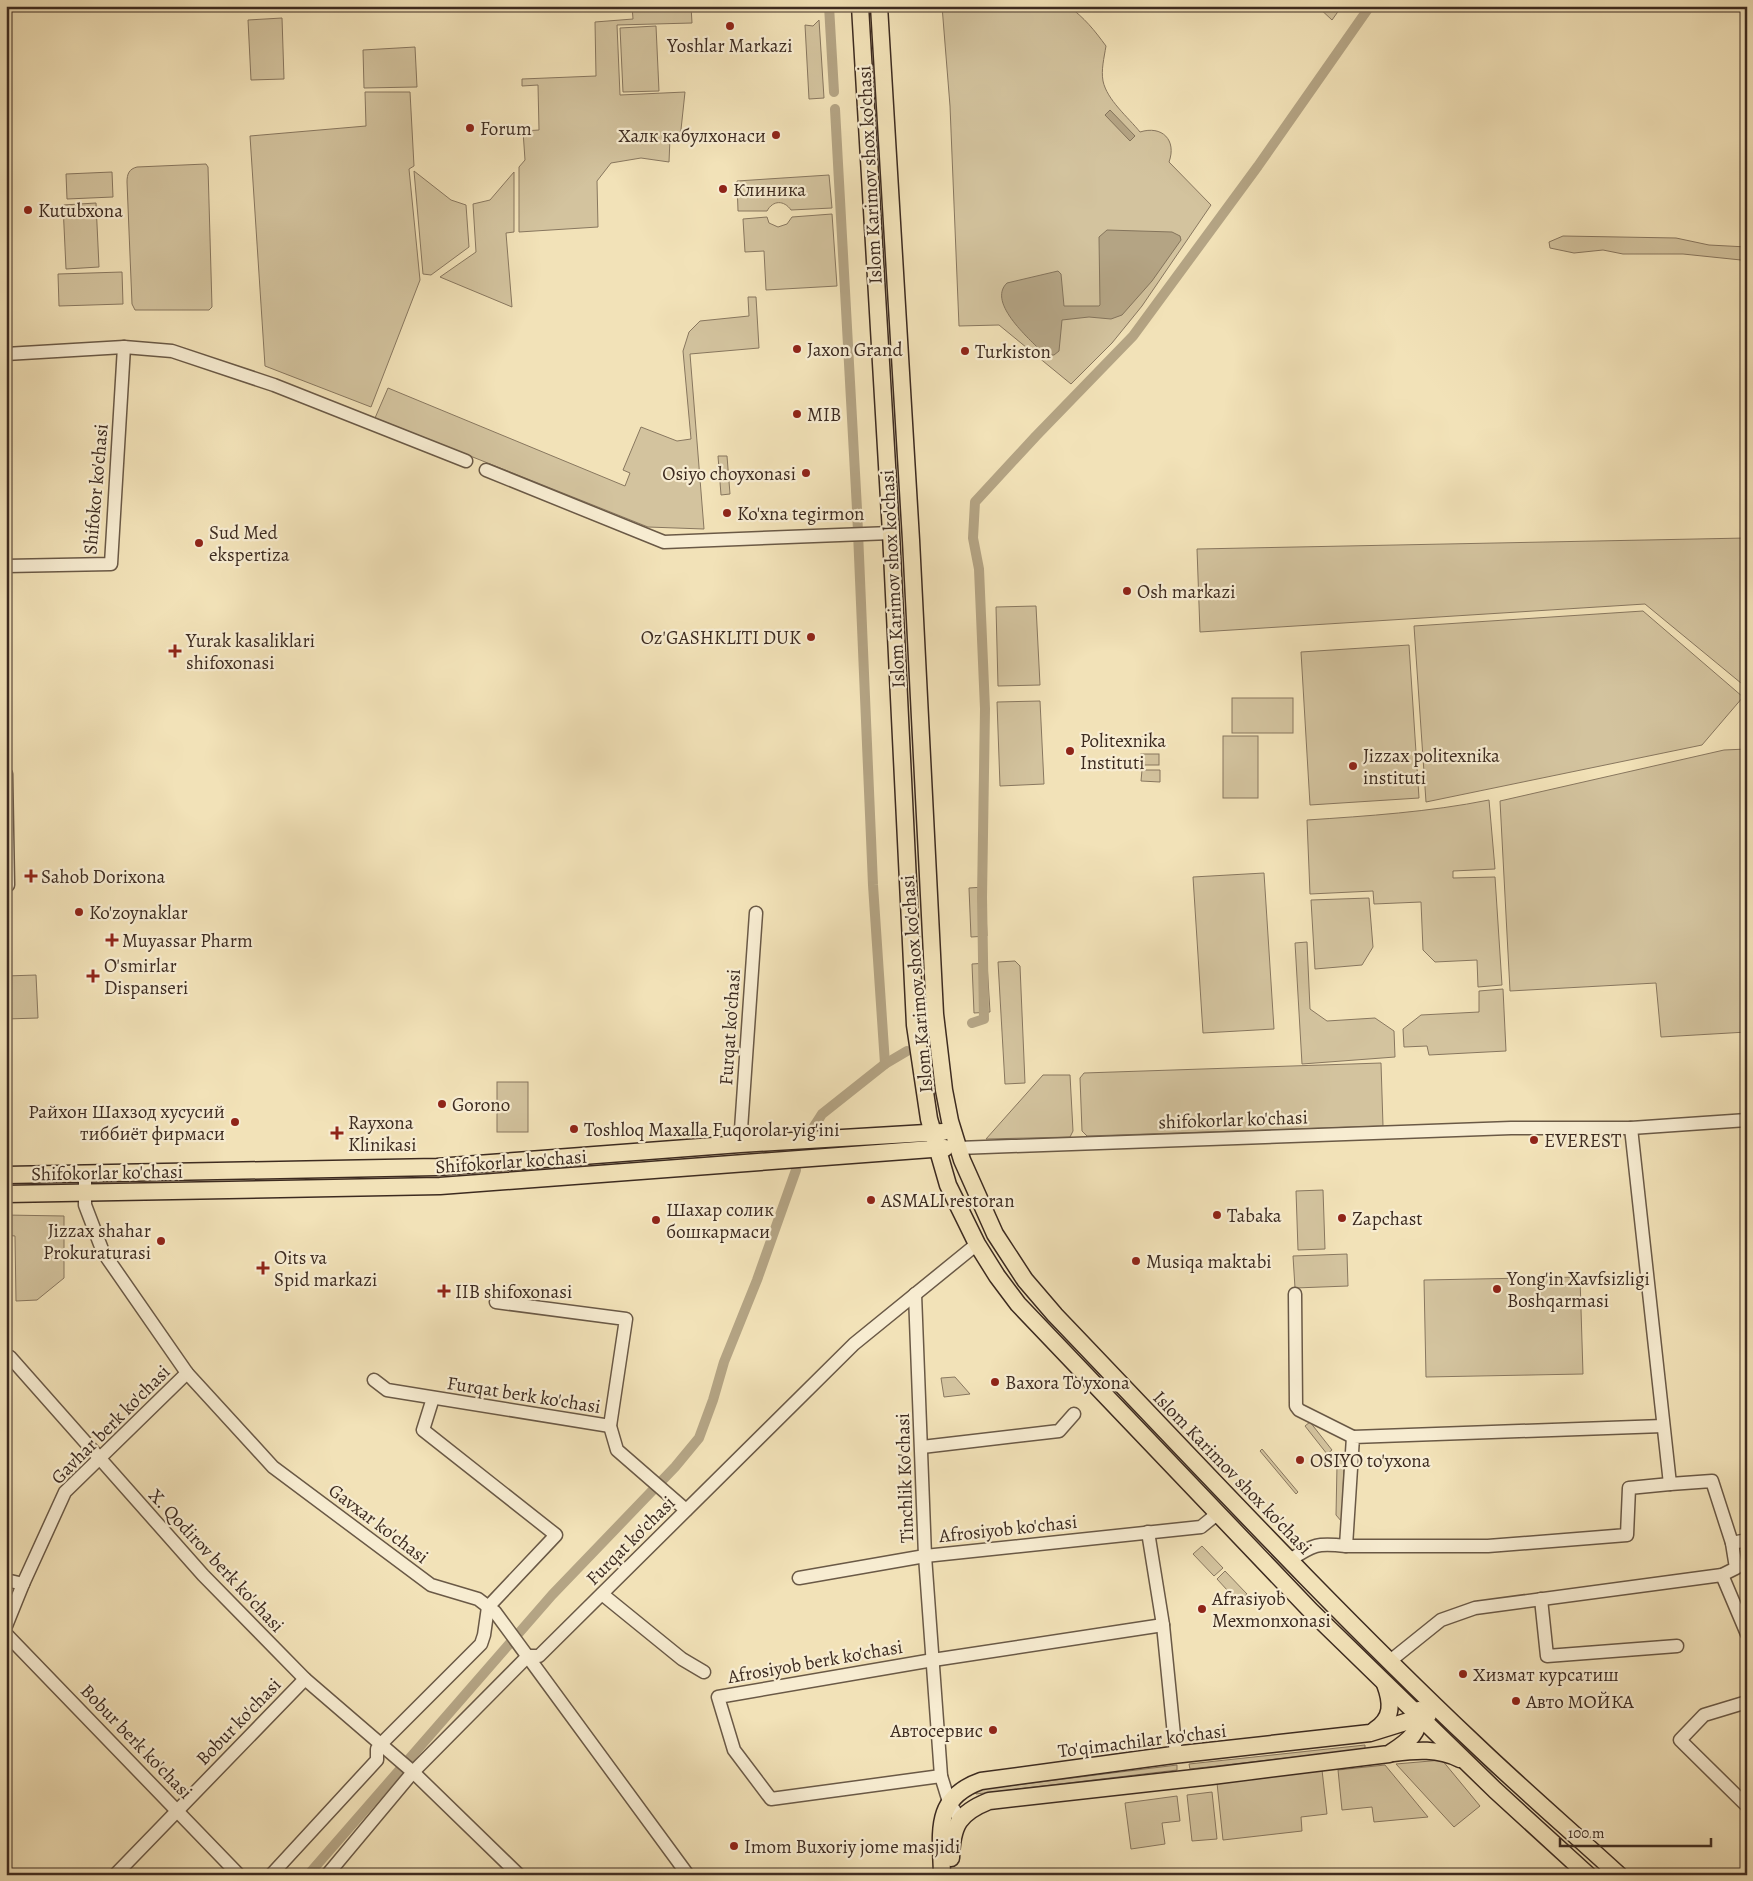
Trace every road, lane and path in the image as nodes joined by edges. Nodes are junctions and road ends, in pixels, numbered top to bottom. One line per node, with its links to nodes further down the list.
1 (860, 6): 7 (main road, Islom Karimov shox ko'chasi)
2 (879, 6): 14 (main road, Islom Karimov shox ko'chasi)
3 (124, 347): 4 (street); 5 (street); 8 (street, Shifokor ko'chasi)
4 (6, 354)
5 (466, 461)
6 (486, 470): 7 (street)
7 (890, 532): 15 (main road, Islom Karimov shox ko'chasi)
8 (6, 566)
9 (6, 774): 10 (street)
10 (8, 885)
11 (756, 913): 16 (street, Furqat ko'chasi)
12 (1747, 1120): 13 (street, shifokorlar ko'chasi)
13 (1631, 1128): 17 (street, shifokorlar ko'chasi); 32 (street)
14 (952, 1131): 15 (main road, Shifokorlar ko'chasi); 17 (main road, Islom Karimov shox ko'chasi)
15 (934, 1140): 16 (main road, Shifokorlar ko'chasi); 17 (main road, Shifokorlar ko'chasi); 20 (main road, Shifokorlar ko'chasi); 22 (main road, Islom Karimov shox ko'chasi)
16 (740, 1144): 18 (main road, Shifokorlar ko'chasi)
17 (958, 1148): 44 (main road, Islom Karimov shox ko'chasi)
18 (84, 1172): 19 (main road, Shifokorlar ko'chasi); 20 (street, Gavxar ko'chasi)
19 (6, 1175)
20 (85, 1192): 21 (main road, Shifokorlar ko'chasi); 27 (street, Gavxar ko'chasi)
21 (6, 1194)
22 (977, 1244): 23 (street, Furqat ko'chasi); 38 (main road, Islom Karimov shox ko'chasi)
23 (915, 1294): 34 (street, Tinchlik Ko'chasi); 37 (street, Furqat ko'chasi)
24 (1295, 1294): 33 (street)
25 (496, 1302): 31 (street, Furqat berk ko'chasi)
26 (10, 1357): 35 (street, X. Qodirov berk ko'chasi)
27 (187, 1373): 35 (street, Gavhar berk ko'chasi); 51 (street, Gavxar ko'chasi)
28 (374, 1380): 29 (street, Furqat berk ko'chasi)
29 (432, 1398): 31 (street, Furqat berk ko'chasi); 51 (street, Furqat berk ko'chasi)
30 (1074, 1414): 34 (street)
31 (610, 1426): 37 (street)
32 (1663, 1426): 33 (street); 36 (street)
33 (1353, 1437): 42 (street)
34 (922, 1447): 43 (street, Tinchlik Ko'chasi)
35 (99, 1459): 48 (street, Gavhar berk ko'chasi); 61 (street, X. Qodirov berk ko'chasi)
36 (1670, 1484): 41 (street); 42 (street)
37 (686, 1510): 49 (street, Furqat ko'chasi)
38 (1217, 1514): 39 (street, Afrosiyob ko'chasi); 63 (main road, Islom Karimov shox ko'chasi)
39 (1148, 1532): 43 (street, Afrosiyob ko'chasi); 52 (street)
40 (1747, 1540): 41 (street)
41 (1732, 1543): 45 (street)
42 (1346, 1546): 44 (street)
43 (925, 1556): 46 (street, Afrosiyob ko'chasi); 58 (street, Tinchlik Ko'chasi)
44 (1290, 1560): 59 (main road, Islom Karimov shox ko'chasi)
45 (1722, 1575): 50 (street); 55 (street)
46 (799, 1578)
47 (6, 1580): 48 (street)
48 (23, 1584): 53 (street)
49 (602, 1594): 57 (street, Furqat ko'chasi); 60 (street)
50 (1542, 1599): 56 (street); 59 (street)
51 (488, 1607): 57 (street, Gavxar ko'chasi); 68 (street)
52 (1163, 1625): 58 (street, Afrosiyob berk ko'chasi); 70 (street)
53 (6, 1626)
54 (6, 1634): 77 (street, Bobur berk ko'chasi)
55 (1747, 1634)
56 (1677, 1646)
57 (528, 1656): 72 (street, Furqat ko'chasi); 84 (street, Gavxar ko'chasi)
58 (933, 1660): 73 (street); 73 (street, Afrosiyob berk ko'chasi)
59 (1390, 1661): 62 (main road, Islom Karimov shox ko'chasi)
60 (704, 1672)
61 (305, 1679): 68 (street, X. Qodirov berk ko'chasi); 77 (street, Bobur ko'chasi)
62 (1412, 1683): 65 (main road); 66 (main road, Islom Karimov shox ko'chasi)
63 (1384, 1684): 65 (main road, Islom Karimov shox ko'chasi); 67 (main road)
64 (1747, 1702): 76 (street)
65 (1420, 1718): 66 (main road, To'qimachilar ko'chasi); 67 (main road, To'qimachilar ko'chasi); 69 (main road); 71 (main road, Islom Karimov shox ko'chasi)
66 (1453, 1723): 88 (main road, Islom Karimov shox ko'chasi)
67 (1370, 1733): 70 (main road, To'qimachilar ko'chasi)
68 (381, 1744): 72 (street, X. Qodirov berk ko'chasi); 81 (street)
69 (1389, 1754): 71 (main road); 74 (main road)
70 (1174, 1755): 74 (main road); 75 (main road, To'qimachilar ko'chasi)
71 (1466, 1762): 87 (main road, Islom Karimov shox ko'chasi)
72 (413, 1772): 82 (street, Furqat ko'chasi); 83 (street, X. Qodirov berk ko'chasi)
73 (941, 1776): 75 (street)
74 (1176, 1780): 78 (main road)
75 (949, 1802): 78 (street); 85 (main road)
76 (1747, 1806)
77 (178, 1810): 79 (street, Bobur ko'chasi); 80 (street, Bobur berk ko'chasi)
78 (960, 1819): 86 (main road)
79 (115, 1875)
80 (239, 1875)
81 (271, 1875)
82 (327, 1875)
83 (519, 1875)
84 (688, 1875)
85 (942, 1875)
86 (952, 1875)
87 (1588, 1875)
88 (1619, 1875)

